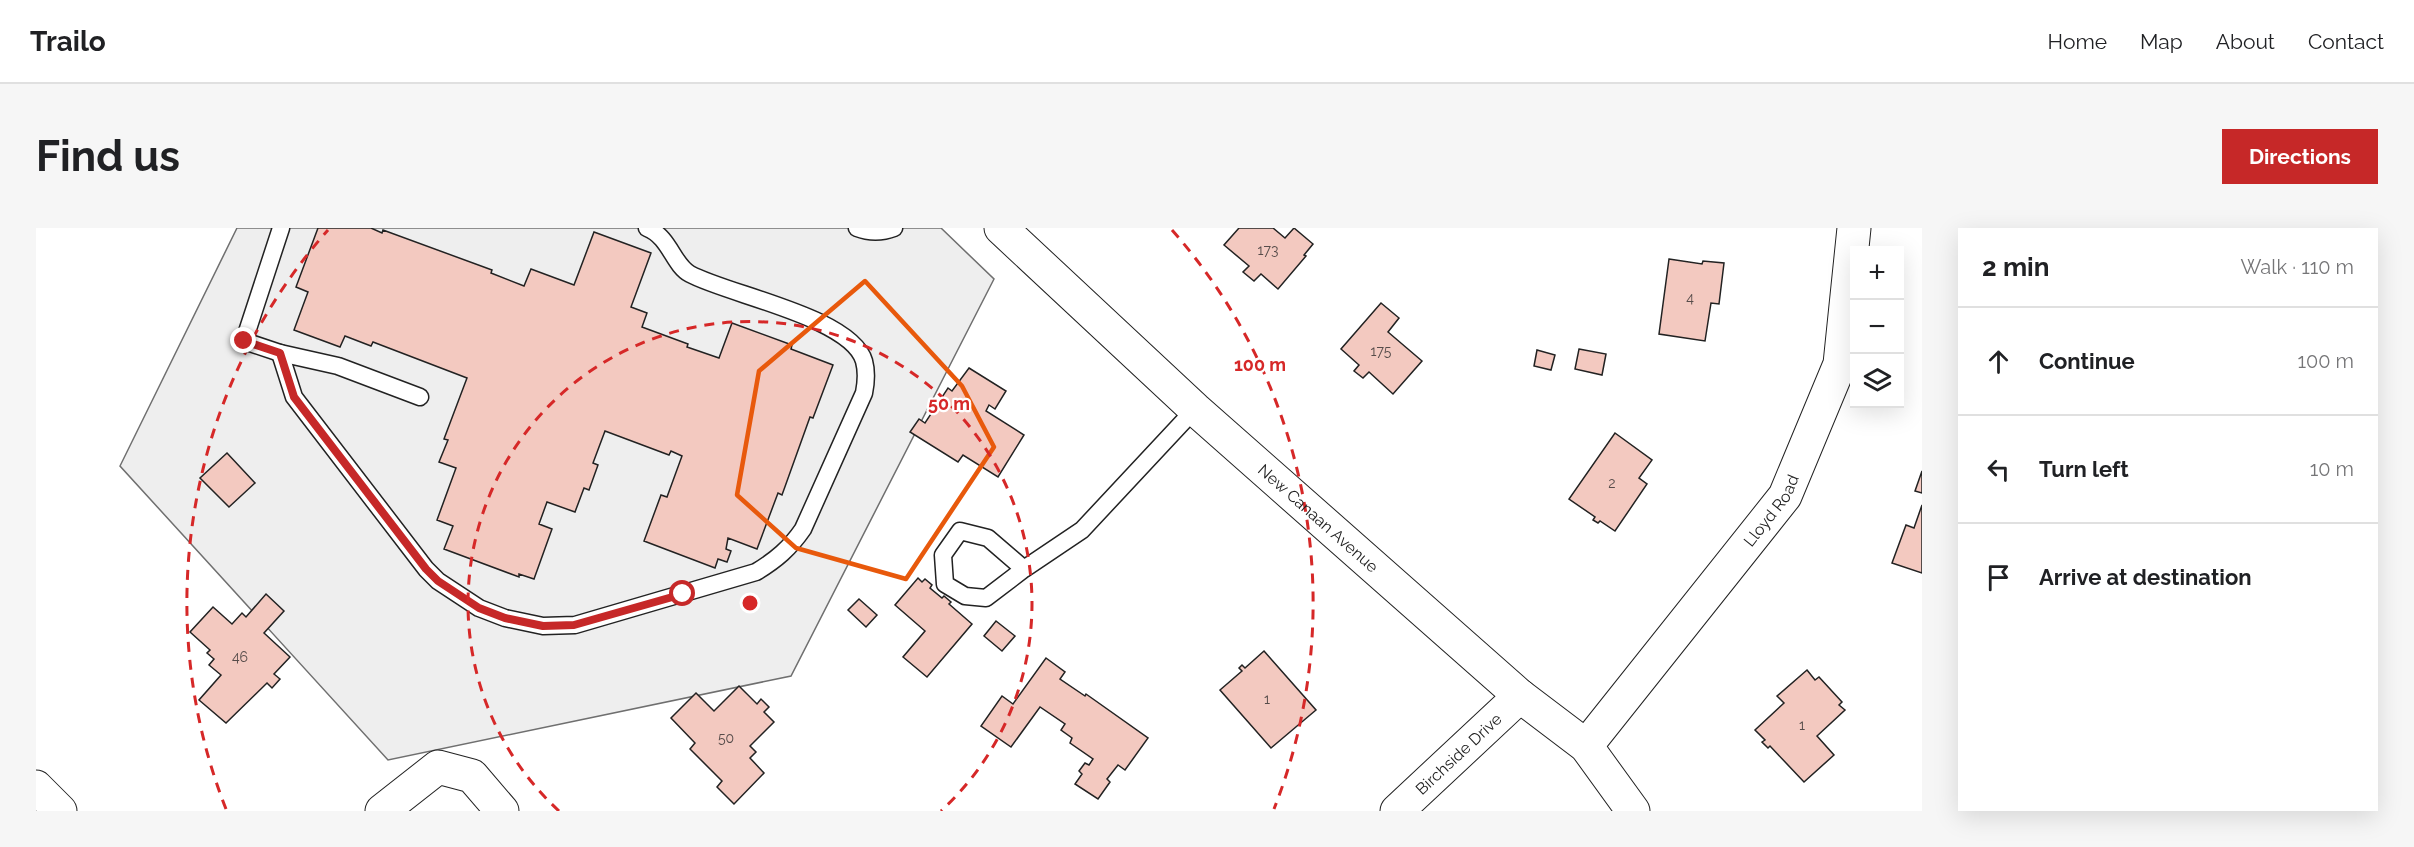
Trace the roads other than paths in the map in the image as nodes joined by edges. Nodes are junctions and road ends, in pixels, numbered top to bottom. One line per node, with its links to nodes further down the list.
1 (281, 228): 7 (lane)
2 (647, 228): 7 (lane)
3 (857, 228): 4 (lane)
4 (894, 228)
5 (1001, 228): 9 (street, New Canaan Avenue)
6 (1854, 228): 12 (street, Lloyd Road)
7 (280, 353): 8 (lane)
8 (420, 397)
9 (1195, 409): 10 (lane); 11 (street, New Canaan Avenue)
10 (1024, 569): 10 (lane)
11 (1520, 696): 12 (street, New Canaan Avenue); 17 (street, Birchside Drive)
12 (1586, 746): 18 (street, New Canaan Avenue)
13 (36, 787): 14 (street)
14 (60, 811)
15 (382, 811): 16 (street)
16 (502, 811)
17 (1397, 811)
18 (1633, 811)

